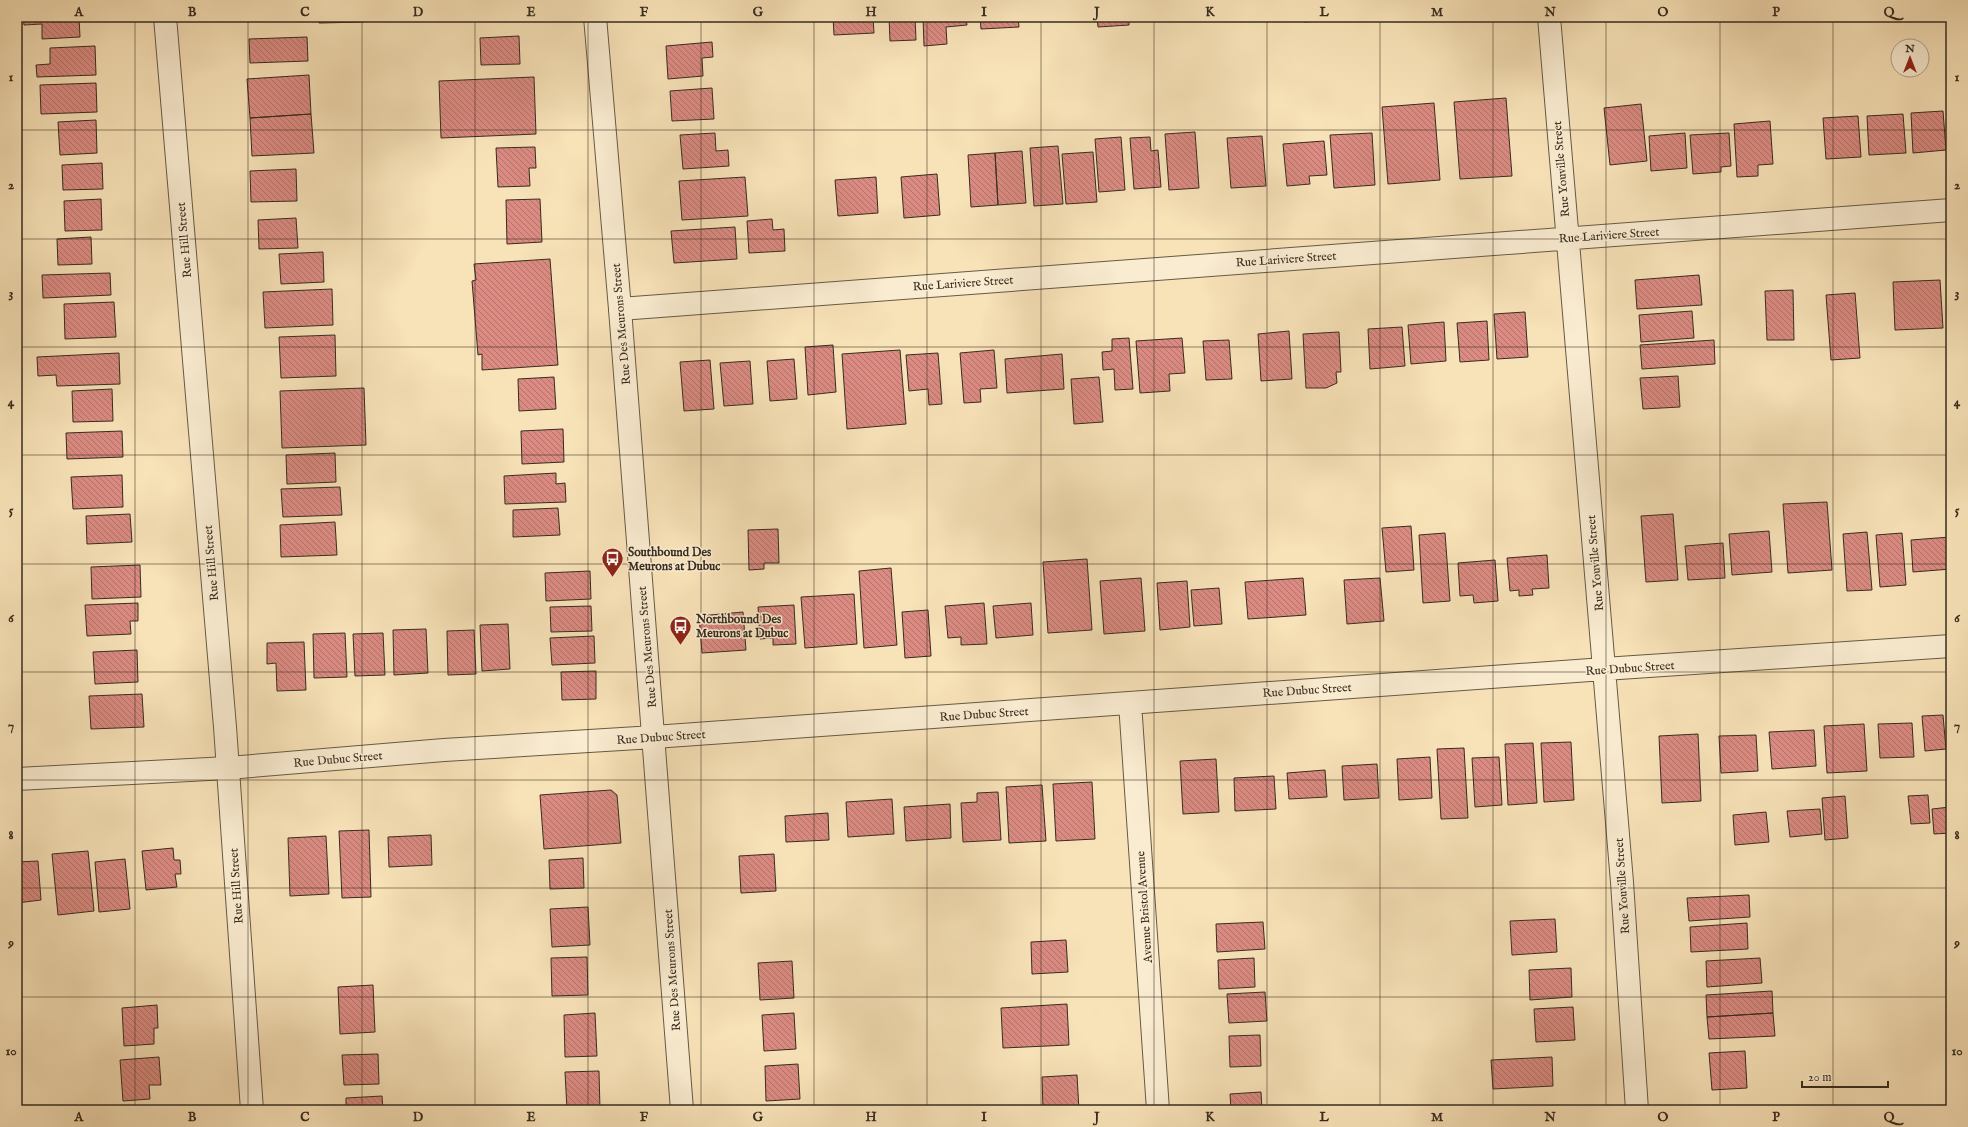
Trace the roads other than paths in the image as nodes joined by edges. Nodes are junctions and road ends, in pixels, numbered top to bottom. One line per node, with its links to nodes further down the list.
1 (165, 17): 11 (street, Rue Hill Street)
2 (595, 17): 6 (street, Rue Des Meurons Street)
3 (1549, 17): 5 (street, Rue Youville Street)
4 (1951, 210): 5 (street, Rue Lariviere Street)
5 (1567, 238): 6 (street, Rue Lariviere Street); 8 (street, Rue Youville Street)
6 (620, 309): 10 (street, Rue Des Meurons Street)
7 (1951, 646): 8 (street, Rue Dubuc Street)
8 (1604, 669): 9 (street, Rue Dubuc Street); 16 (street, Rue Youville Street)
9 (1130, 703): 10 (street, Rue Dubuc Street); 15 (street, Avenue Bristol Avenue)
10 (654, 737): 11 (street, Rue Dubuc Street); 14 (street, Rue Des Meurons Street)
11 (228, 768): 12 (street, Rue Dubuc Street); 13 (street, Rue Hill Street)
12 (17, 779)
13 (252, 1110)
14 (682, 1110)
15 (1158, 1110)
16 (1637, 1110)

